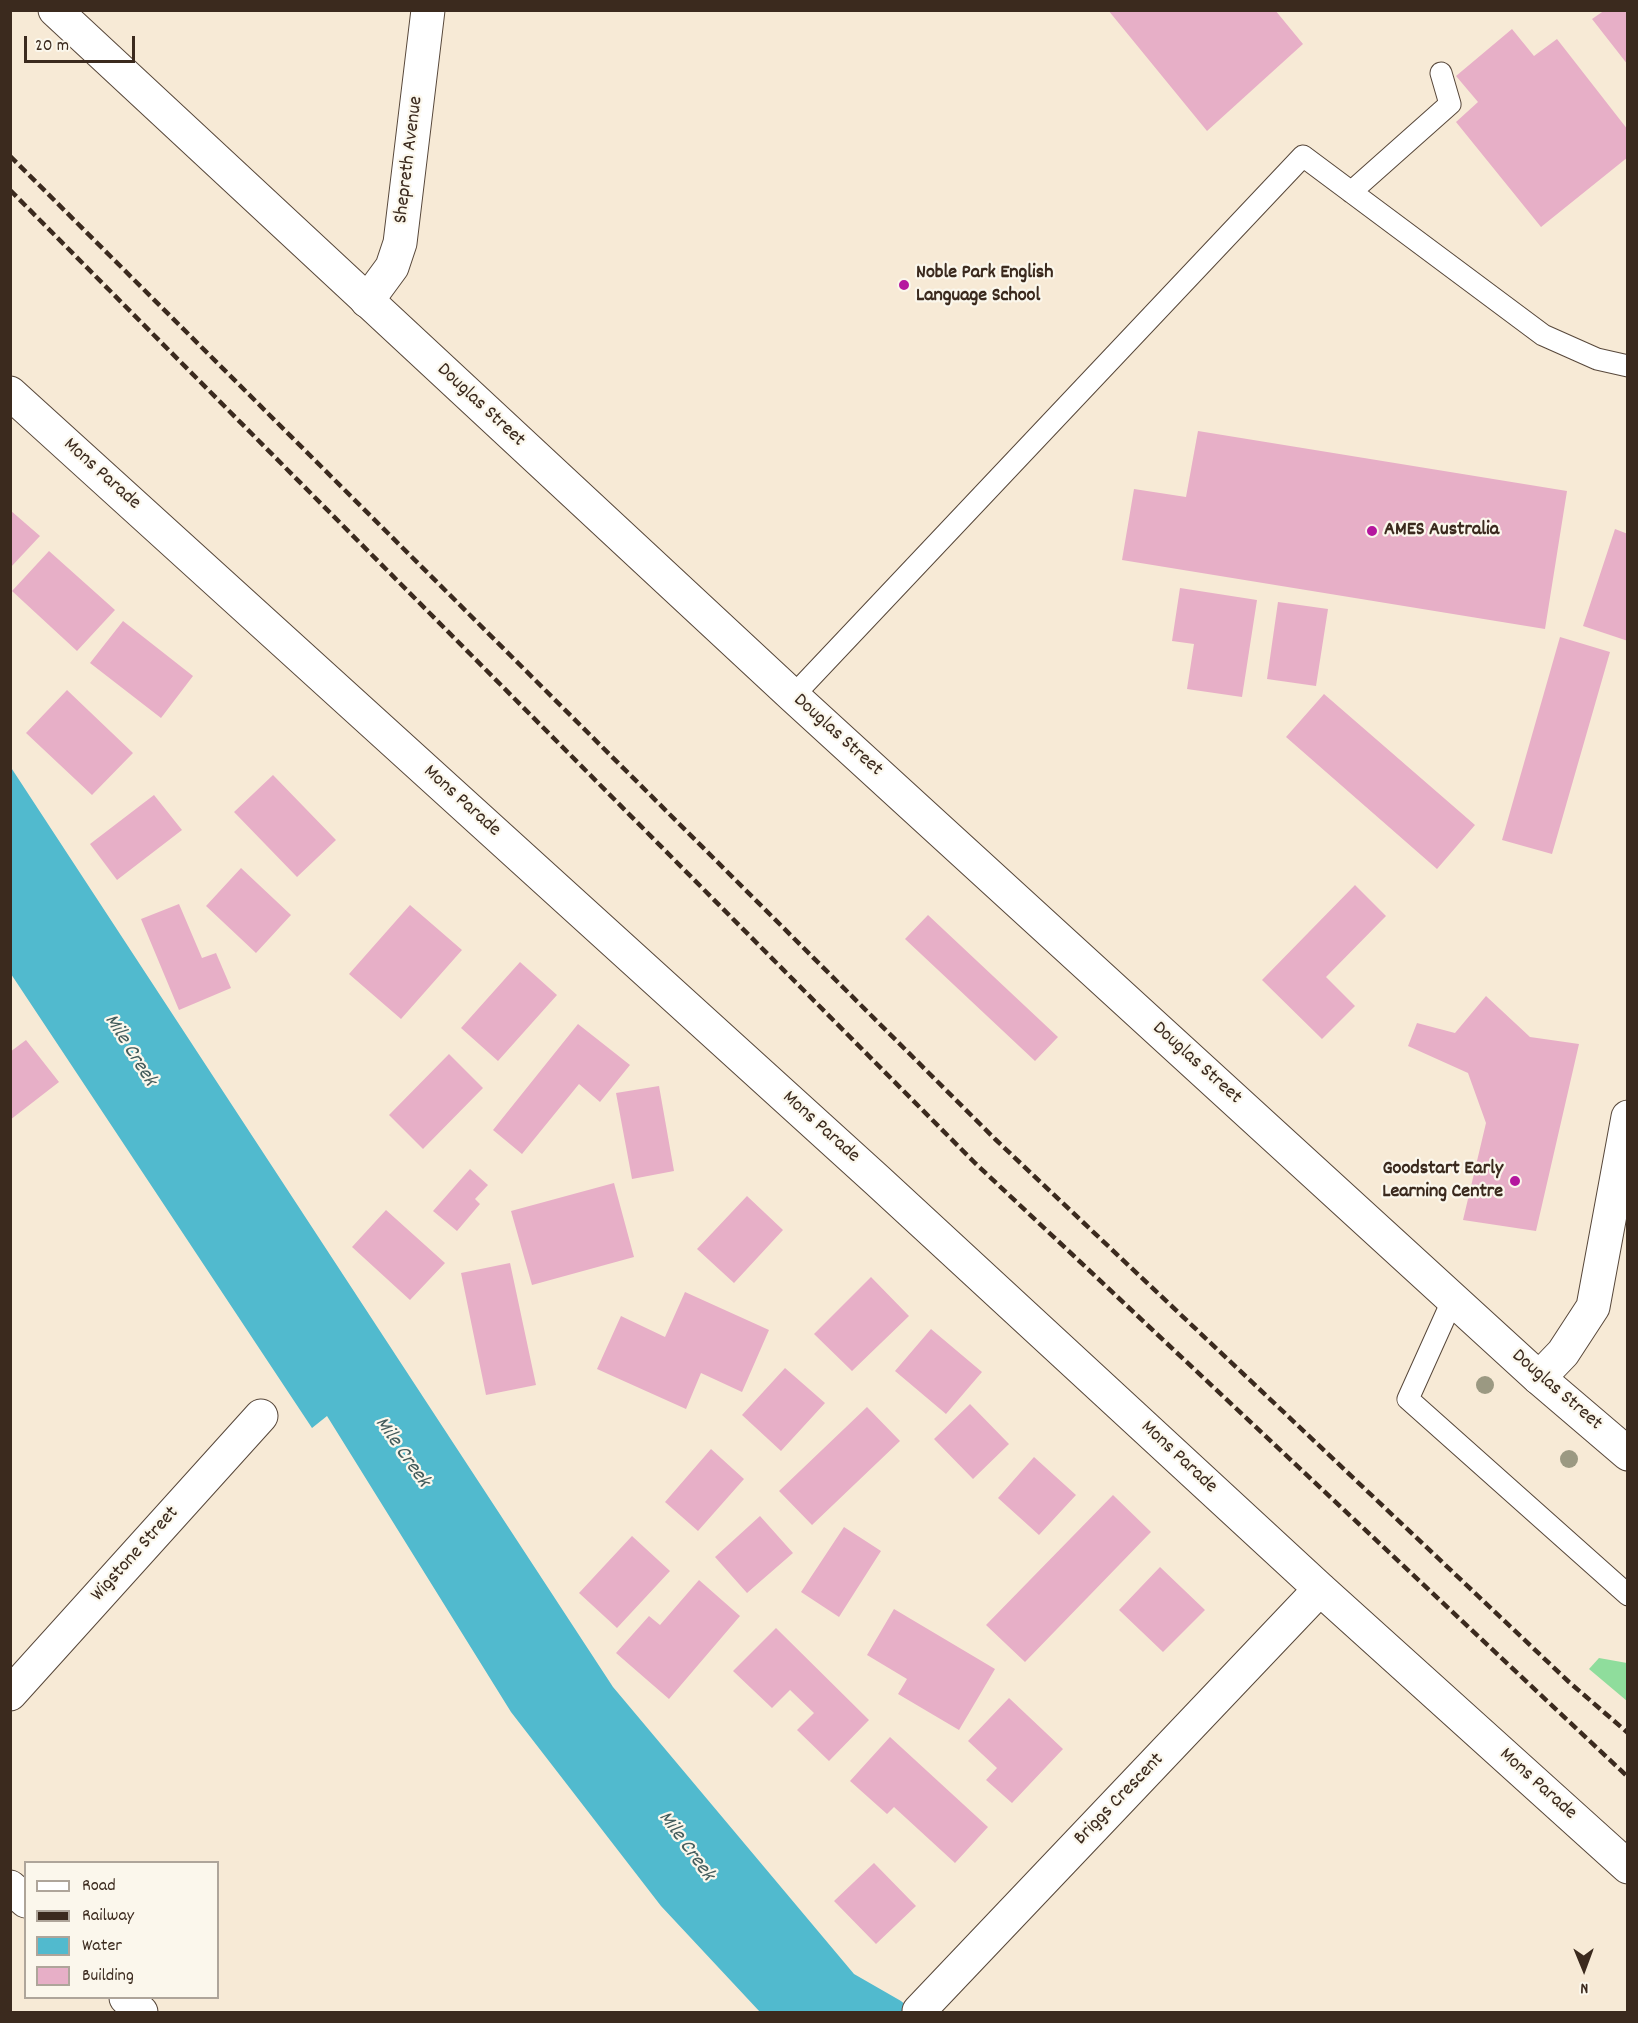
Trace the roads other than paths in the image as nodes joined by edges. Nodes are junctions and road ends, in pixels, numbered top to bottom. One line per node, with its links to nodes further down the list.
1 (55, 10): 5 (street, Douglas Street)
2 (428, 10): 5 (street, Shepreth Avenue)
3 (1441, 74): 4 (lane)
4 (1351, 192): 6 (lane); 8 (lane)
5 (367, 301): 8 (street, Douglas Street)
6 (1628, 366)
7 (10, 393): 14 (street, Mons Parade)
8 (793, 696): 10 (street, Douglas Street)
9 (1628, 1117): 11 (street)
10 (1453, 1299): 11 (street, Douglas Street); 15 (lane)
11 (1539, 1378): 13 (street, Douglas Street)
12 (261, 1416): 16 (street, Wigstone Street)
13 (1628, 1454)
14 (1320, 1589): 17 (street, Mons Parade); 21 (street, Briggs Crescent)
15 (1628, 1595)
16 (10, 1694)
17 (1628, 1867)
18 (10, 1887): 19 (street)
19 (24, 1899)
20 (127, 1999): 22 (street)
21 (919, 2012)
22 (141, 2013)

